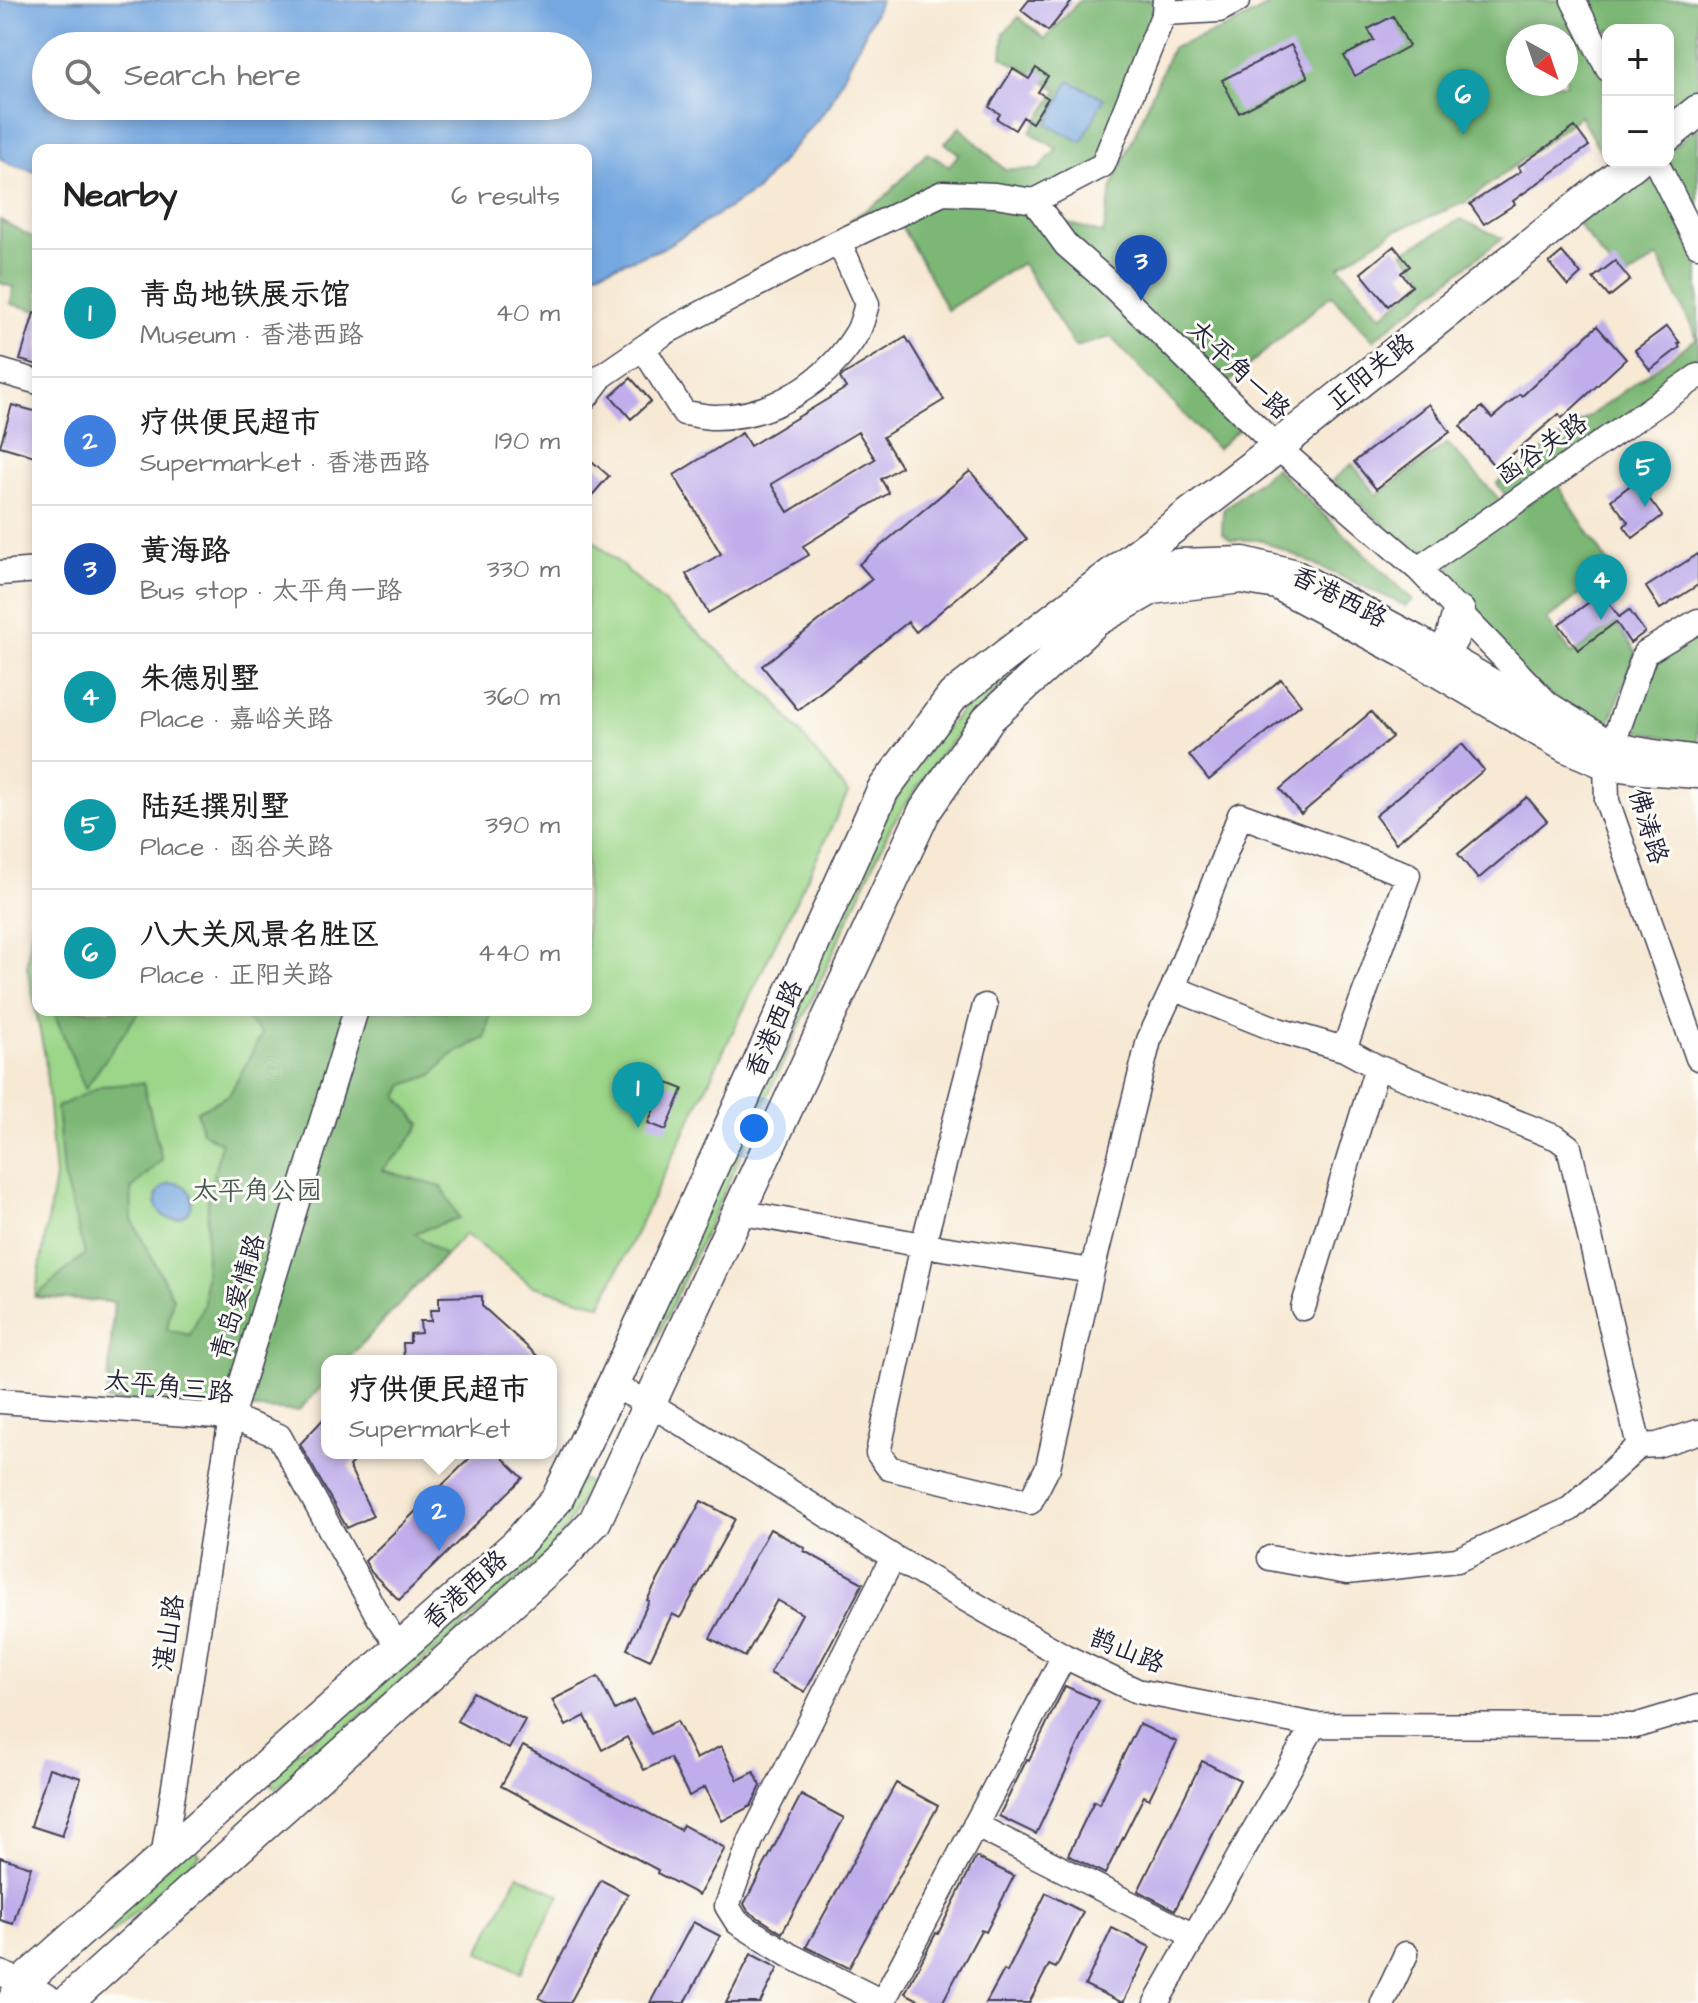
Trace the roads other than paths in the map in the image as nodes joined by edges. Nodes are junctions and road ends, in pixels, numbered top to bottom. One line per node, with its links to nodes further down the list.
1 (1238, 0): 3 (street)
2 (1573, 0): 4 (street)
3 (1164, 6): 9 (street)
4 (1602, 57)
5 (1698, 111): 6 (main road)
6 (1674, 130)
7 (1627, 168): 17 (main road, 正阳关路)
8 (1659, 168): 11 (street)
9 (1034, 201): 10 (street); 17 (street, 太平角一路)
10 (839, 242): 12 (street); 12 (street)
11 (1698, 245)
12 (643, 348): 16 (street)
13 (0, 371): 15 (street)
14 (1698, 376): 18 (street, 函谷关路)
15 (32, 380)
16 (592, 389)
17 (1277, 447): 18 (street, 太平角一路); 21 (main road, 正阳关路)
18 (1418, 569): 22 (street, 太平角一路)
19 (32, 570): 20 (street)
20 (0, 573)
21 (1104, 579): 24 (street, 香港西路); 38 (main road, 香港西路)
22 (1459, 612): 24 (main road); 25 (street, 太平角一路)
23 (1698, 621): 25 (street)
24 (1439, 661): 25 (main road, 香港西路); 34 (main road, 香港西路)
25 (1609, 753): 26 (street, 香港西路); 27 (main road, 香港西路); 32 (street, 佛涛路)
26 (1698, 758)
27 (1698, 772)
28 (1173, 988): 31 (street); 31 (street); 36 (street)
29 (985, 1006): 35 (street)
30 (354, 1016): 41 (street, 青岛爱情路)
31 (1344, 1049): 33 (street)
32 (1698, 1058)
33 (1377, 1067): 37 (street); 43 (street)
34 (738, 1212): 35 (street); 40 (main road, 香港西路)
35 (923, 1245): 36 (street); 36 (street)
36 (1092, 1271)
37 (1303, 1308)
38 (612, 1385): 40 (street, 鹊山路); 46 (main road, 香港西路)
39 (0, 1401): 41 (street, 太平角三路)
40 (650, 1404): 44 (street, 鹊山路); 56 (main road, 香港西路)
41 (231, 1417): 46 (street, 太平角三路); 51 (street, 湛山路)
42 (1698, 1432): 43 (street)
43 (1639, 1446): 45 (street)
44 (893, 1557): 47 (street, 鹊山路); 57 (street)
45 (1270, 1558)
46 (400, 1648): 51 (main road, 香港西路)
47 (1064, 1656): 49 (street, 鹊山路); 50 (street)
48 (1698, 1707): 49 (street, 鹊山路)
49 (1314, 1725): 52 (street)
50 (975, 1825): 52 (street); 57 (street)
51 (163, 1858): 54 (main road, 香港西路)
52 (1194, 1936): 58 (street)
53 (1406, 1954): 59 (street)
54 (12, 1986): 55 (street)
55 (58, 2003)
56 (66, 2003)
57 (882, 2003)
58 (1156, 2003)
59 (1383, 2003)

